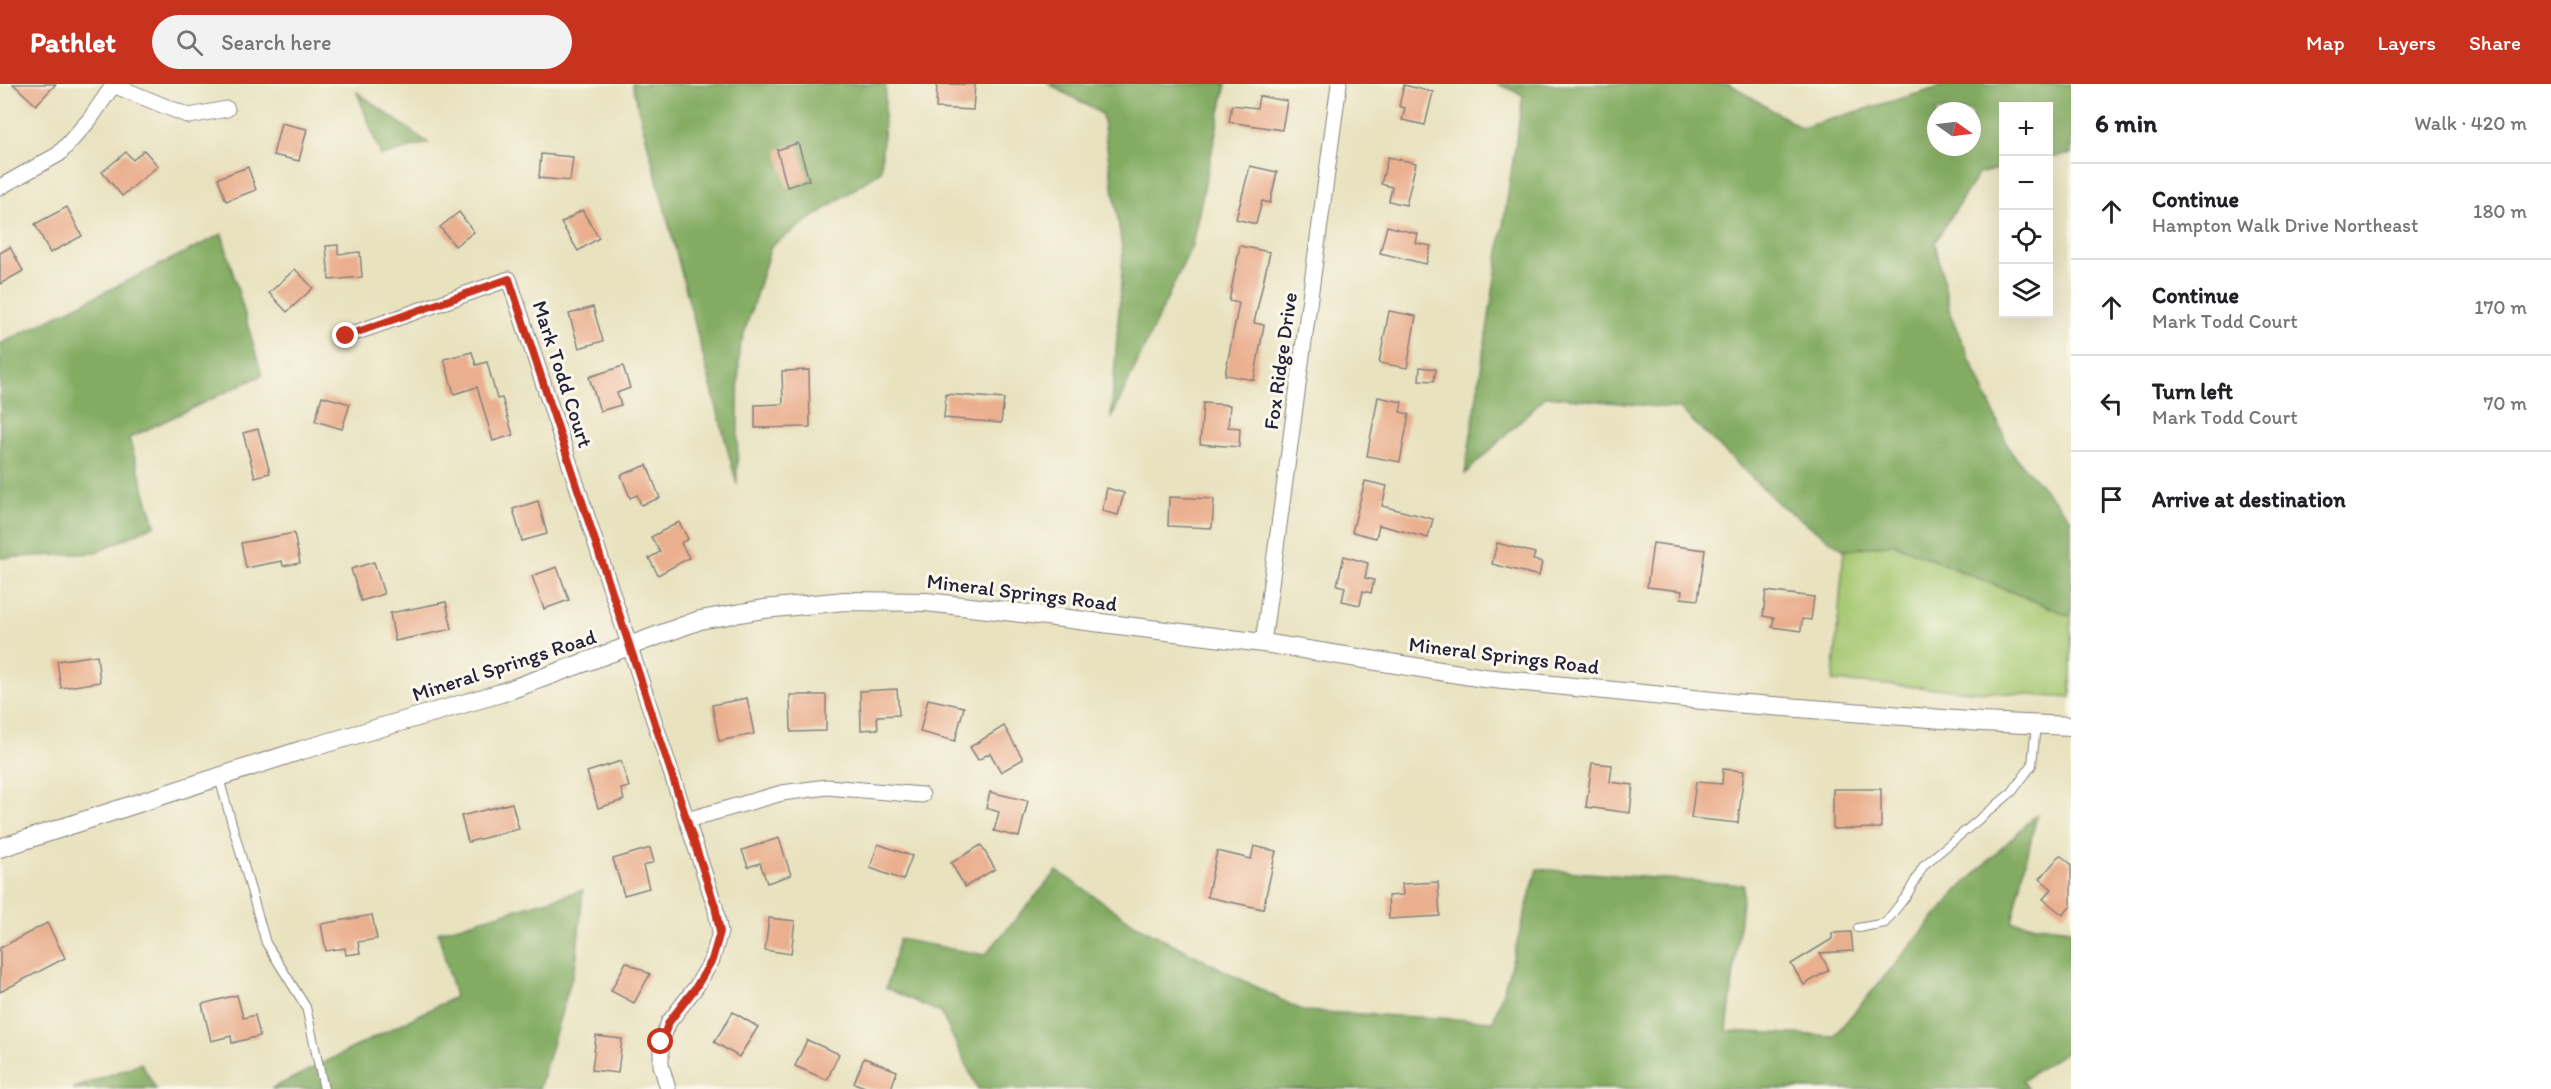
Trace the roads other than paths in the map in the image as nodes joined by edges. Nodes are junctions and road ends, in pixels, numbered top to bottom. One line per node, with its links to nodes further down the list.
1 (114, 84): 3 (street); 4 (street)
2 (1339, 84): 6 (street, Fox Ridge Drive)
3 (227, 109)
4 (0, 187)
5 (346, 336): 7 (street, Mark Todd Court)
6 (1263, 643): 7 (street, Mineral Springs Road); 8 (street, Mineral Springs Road)
7 (632, 647): 10 (street, Mineral Springs Road); 12 (street)
8 (2036, 725): 9 (street, Mineral Springs Road); 14 (lane)
9 (2071, 726)
10 (219, 776): 13 (street, Mineral Springs Road); 15 (lane)
11 (922, 795): 12 (street)
12 (687, 820): 16 (street)
13 (0, 848)
14 (1858, 928)
15 (324, 1089)
16 (668, 1089)

